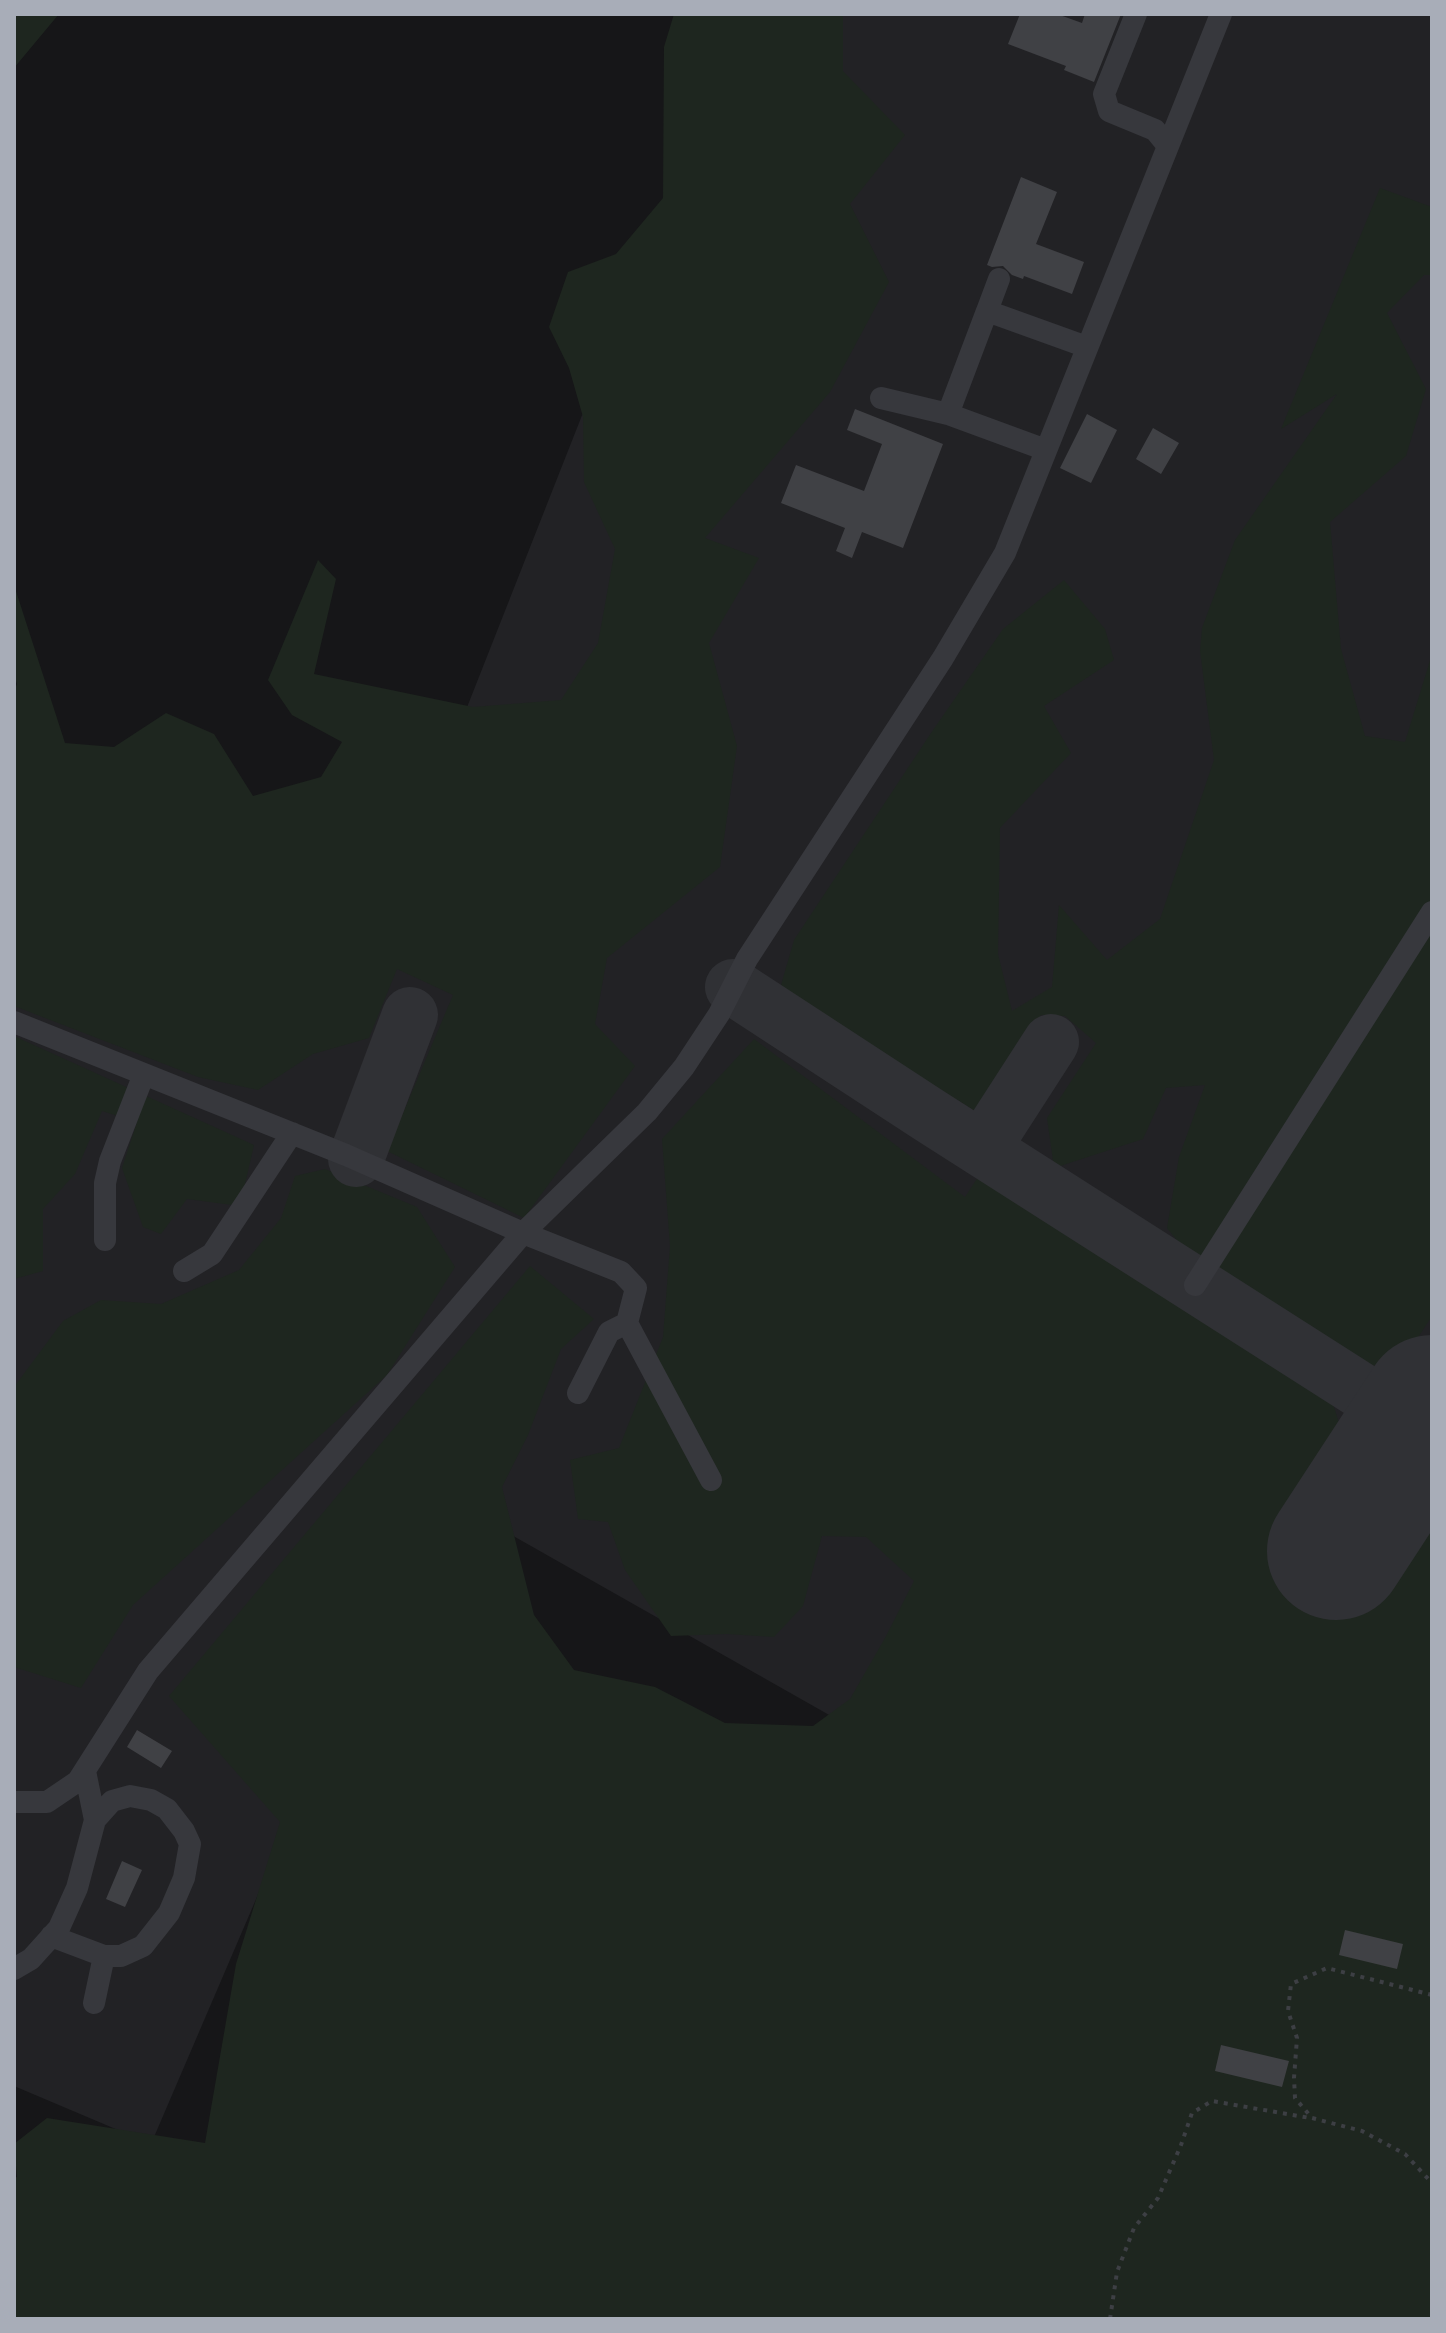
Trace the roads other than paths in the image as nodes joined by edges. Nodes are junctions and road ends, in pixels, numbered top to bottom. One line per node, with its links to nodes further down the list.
1 (1136, 14): 3 (street)
2 (1221, 14): 3 (street)
3 (1168, 146): 6 (street)
4 (999, 279): 5 (street)
5 (987, 311): 6 (street); 8 (street)
6 (1087, 347): 9 (street)
7 (881, 398): 8 (street)
8 (948, 414): 9 (street)
9 (1046, 450): 14 (street)
10 (1432, 912): 17 (street)
11 (14, 1022): 12 (street)
12 (144, 1074): 13 (street); 15 (street)
13 (292, 1133): 14 (street); 16 (street)
14 (523, 1233): 18 (street); 21 (street)
15 (105, 1240)
16 (184, 1271)
17 (1195, 1285)
18 (627, 1323): 19 (street); 20 (street)
19 (578, 1393)
20 (711, 1480)
21 (85, 1771): 22 (street); 23 (street)
22 (14, 1802)
23 (95, 1820): 24 (street); 25 (street)
24 (51, 1936): 25 (street); 26 (street)
25 (104, 1956): 27 (street)
26 (14, 1969)
27 (94, 2003)

